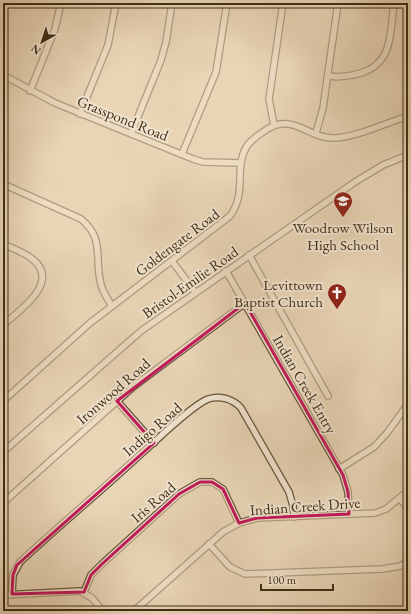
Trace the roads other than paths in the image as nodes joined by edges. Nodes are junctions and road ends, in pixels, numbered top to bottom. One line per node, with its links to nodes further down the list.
1 (4, 3): 9 (street)
2 (61, 3): 12 (street)
3 (116, 3): 13 (street)
4 (172, 3): 17 (street)
5 (227, 3): 18 (street)
6 (283, 3): 15 (street)
7 (338, 3): 11 (street)
8 (394, 3): 11 (street)
9 (3, 8)
10 (3, 75): 12 (street, Grasspond Road)
11 (328, 76): 16 (street)
12 (30, 91): 13 (street, Grasspond Road)
13 (80, 114): 17 (street, Grasspond Road)
14 (408, 116): 16 (street)
15 (274, 125): 16 (street); 20 (street, Goldengate Road)
16 (316, 133)
17 (132, 134): 18 (street, Grasspond Road)
18 (182, 154): 20 (street, Grasspond Road)
19 (408, 155): 23 (street, Bristol-Emilie Road)
20 (241, 162): 24 (street, Goldengate Road)
21 (3, 184): 28 (street)
22 (3, 244): 29 (street)
23 (249, 255): 25 (street, Bristol-Emilie Road); 30 (street)
24 (172, 261): 26 (street); 28 (street, Goldengate Road)
25 (226, 271): 26 (street, Bristol-Emilie Road); 27 (street, Indian Creek Entry)
26 (195, 292): 35 (street, Bristol-Emilie Road)
27 (245, 304): 32 (street, Ironwood Road); 36 (street, Indian Creek Entry)
28 (112, 306): 31 (street, Goldengate Road)
29 (3, 325)
30 (328, 396)
31 (3, 401)
32 (117, 401): 34 (street); 39 (street, Ironwood Road)
33 (408, 404): 36 (street)
34 (154, 443): 42 (street, Indigo Road); 47 (street, Indigo Road)
35 (3, 452)
36 (339, 468): 41 (street, Indian Creek Entry)
37 (408, 491): 38 (street, Indian Creek Drive)
38 (400, 499): 40 (street); 41 (street, Indian Creek Drive)
39 (3, 504)
40 (408, 508)
41 (349, 514): 42 (street, Indian Creek Drive)
42 (294, 517): 43 (street, Indian Creek Drive)
43 (239, 524): 44 (street, Indian Creek Drive); 46 (street, Iris Road)
44 (209, 544): 45 (street); 49 (street, Indian Creek Drive)
45 (408, 561)
46 (84, 592): 47 (street); 50 (street)
47 (12, 594): 48 (street)
48 (3, 595)
49 (137, 610)
50 (103, 611)

